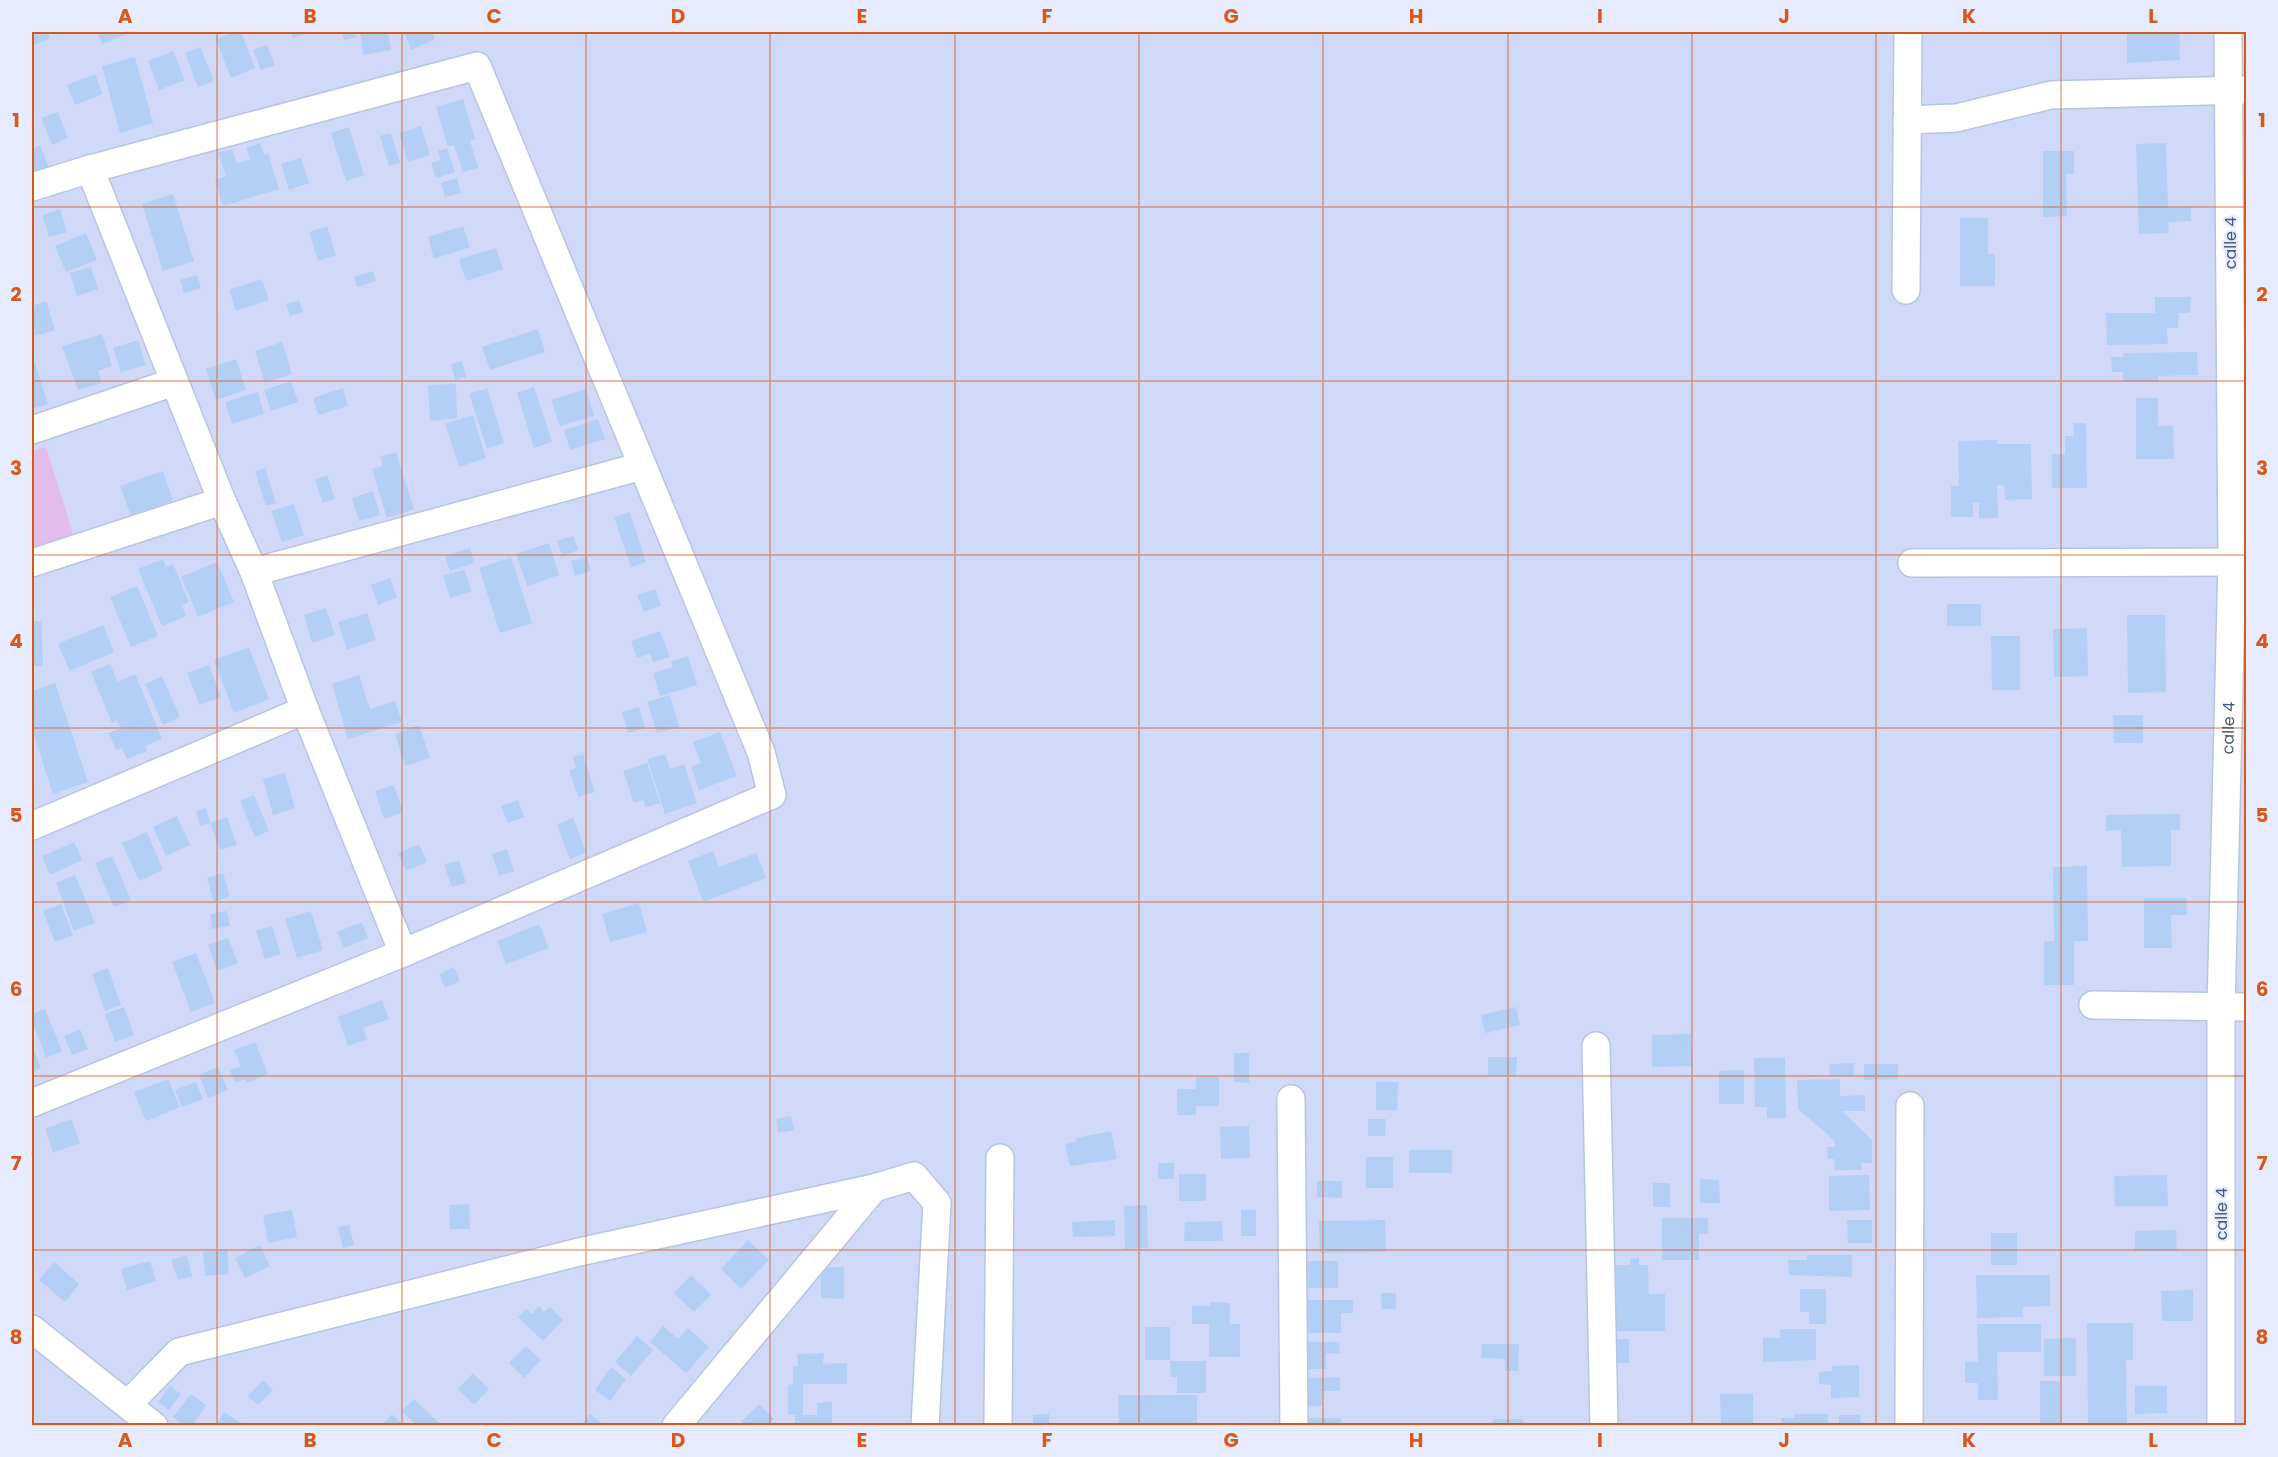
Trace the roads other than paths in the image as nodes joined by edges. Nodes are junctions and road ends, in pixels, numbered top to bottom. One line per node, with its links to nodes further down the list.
1 (1908, 32): 4 (street)
2 (2228, 32): 3 (street, calle 4)
3 (2237, 90): 4 (street); 12 (street, calle 4)
4 (1907, 120): 7 (street)
5 (90, 169): 6 (street); 8 (street); 10 (street)
6 (32, 187)
7 (1906, 290)
8 (174, 382): 9 (street); 11 (street)
9 (32, 430)
10 (642, 466): 15 (street); 18 (street)
11 (222, 501): 13 (street); 15 (street)
12 (2239, 562): 14 (street); 20 (street, calle 4)
13 (32, 563)
14 (1912, 563)
15 (254, 572): 16 (street)
16 (305, 710): 17 (street); 18 (street)
17 (32, 826)
18 (403, 953): 23 (street)
19 (2093, 1005): 20 (street)
20 (2234, 1007): 36 (street, calle 4)
21 (1596, 1046): 34 (street)
22 (1291, 1099): 33 (street)
23 (32, 1103)
24 (1910, 1106): 35 (street)
25 (1000, 1158): 32 (street)
26 (874, 1188): 28 (street); 30 (street); 31 (street)
27 (32, 1329): 28 (street)
28 (128, 1404): 29 (street)
29 (154, 1425)
30 (676, 1425)
31 (925, 1425)
32 (998, 1425)
33 (1294, 1425)
34 (1604, 1425)
35 (1909, 1425)
36 (2221, 1425)

